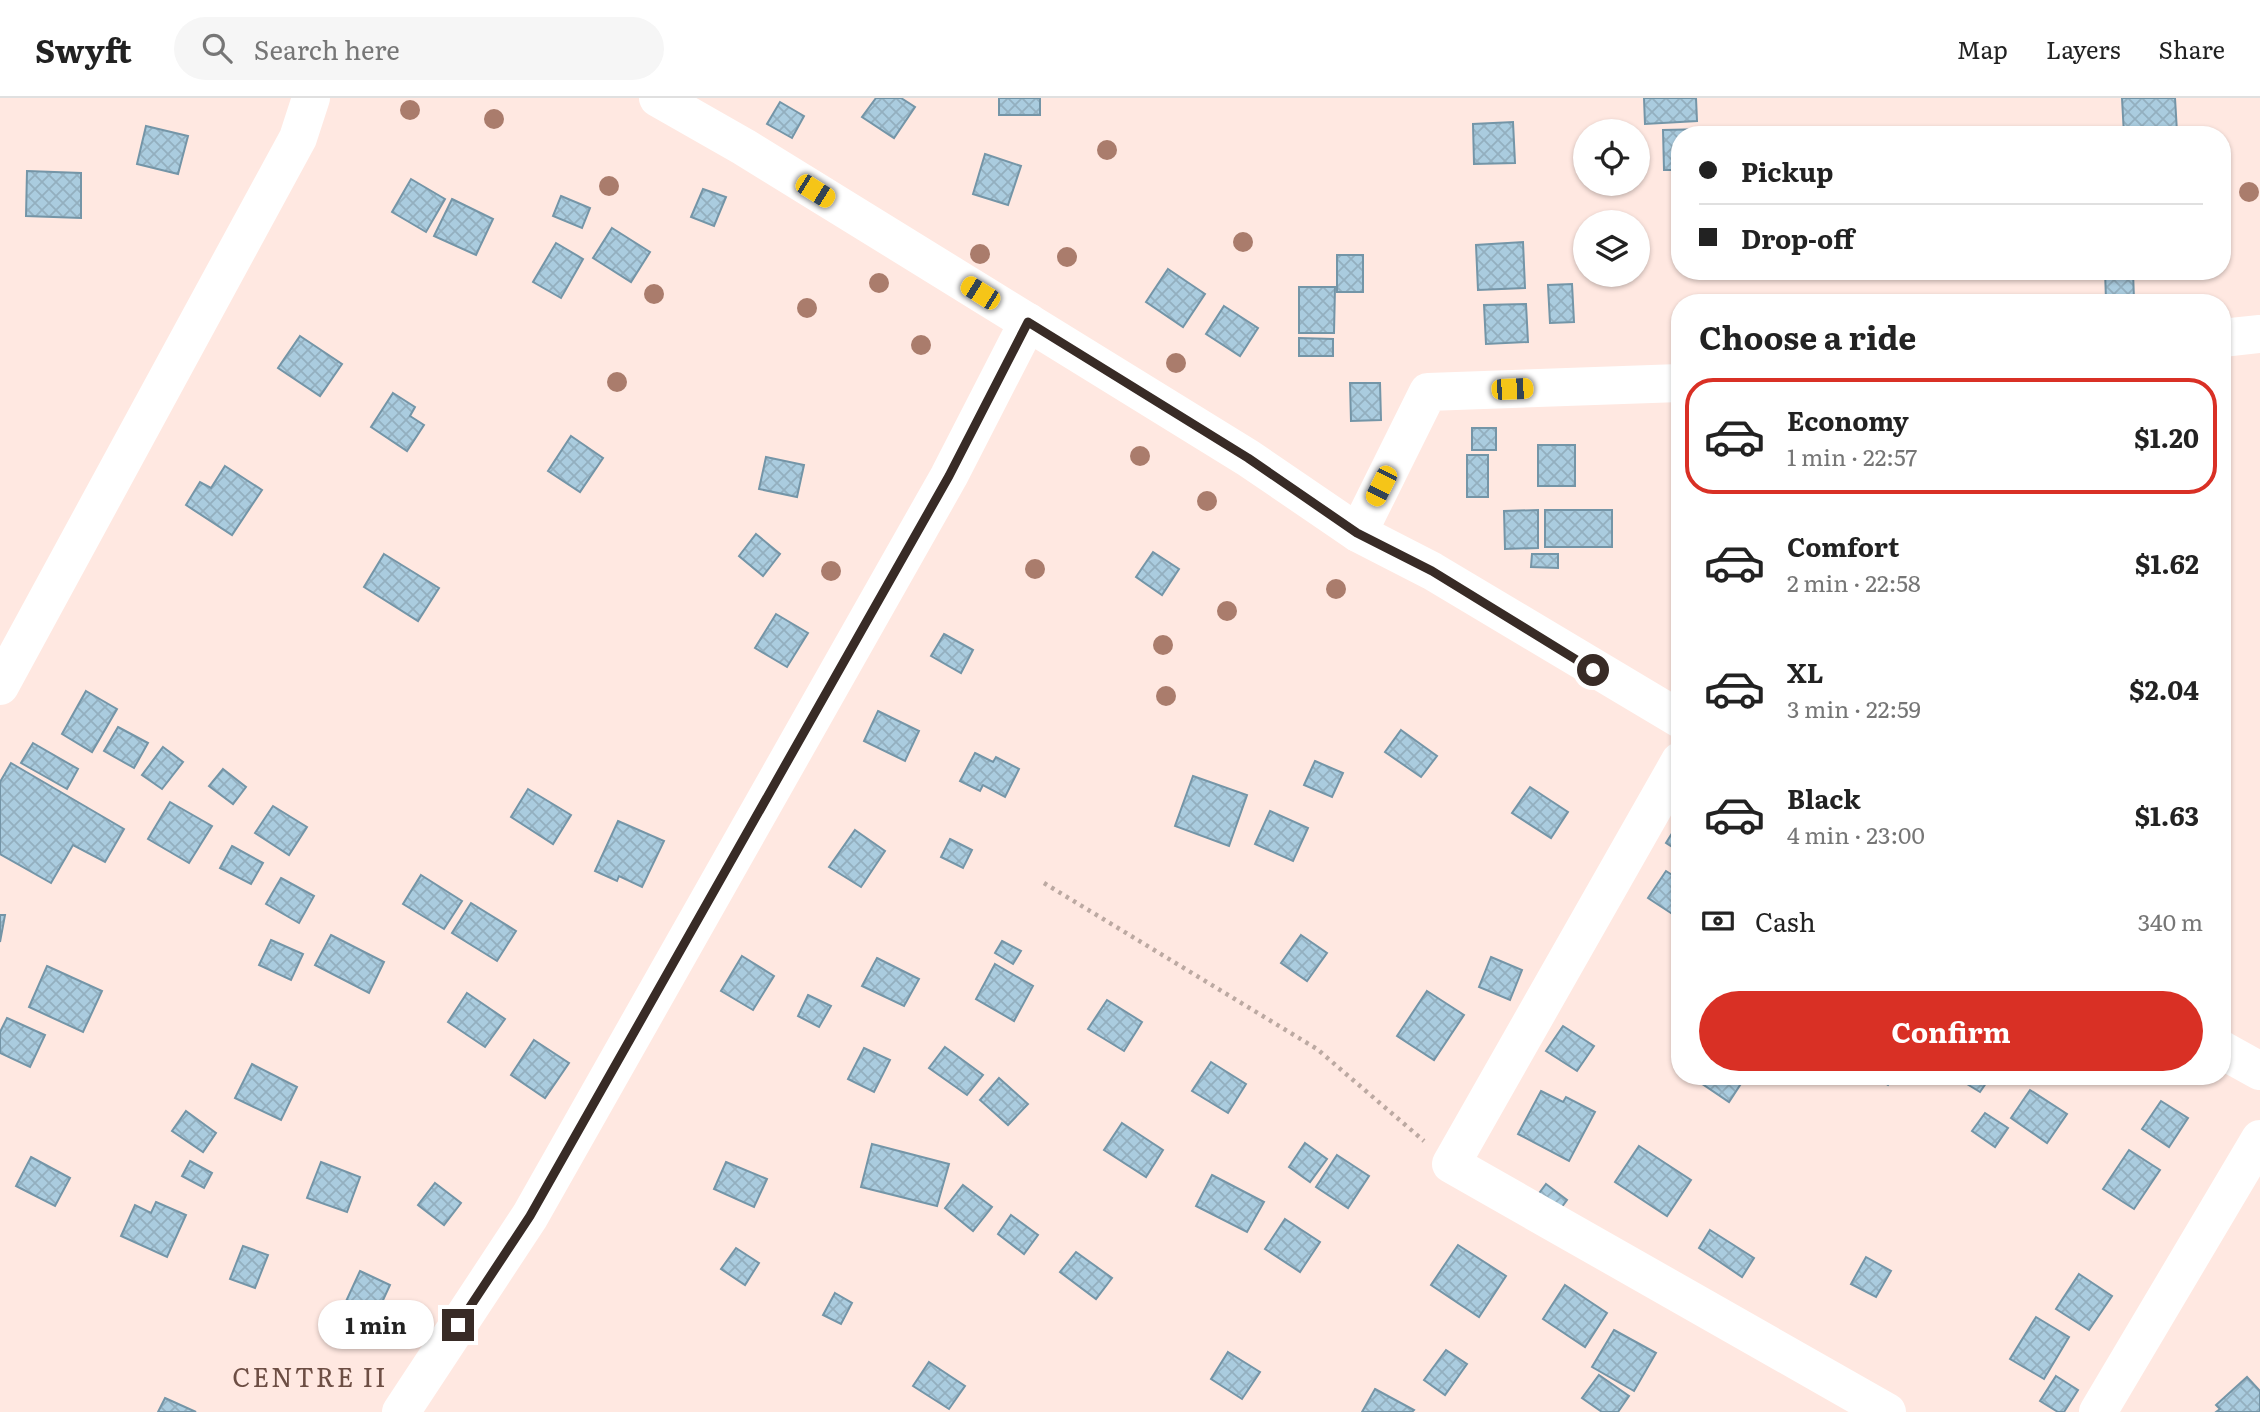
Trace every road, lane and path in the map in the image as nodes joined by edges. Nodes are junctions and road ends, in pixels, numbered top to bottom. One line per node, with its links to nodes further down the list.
1 (311, 98): 8 (street)
2 (658, 98): 3 (street)
3 (1028, 322): 7 (street); 16 (street)
4 (2260, 334): 5 (street)
5 (2231, 337)
6 (1671, 383): 7 (street)
7 (1357, 533): 9 (street)
8 (0, 686)
9 (1671, 714)
10 (1671, 777): 15 (street)
11 (1044, 883): 15 (path)
12 (2231, 1055): 13 (street)
13 (2260, 1071)
14 (2260, 1139): 18 (street)
15 (1451, 1164): 17 (street)
16 (401, 1412)
17 (1887, 1412)
18 (2098, 1412)

